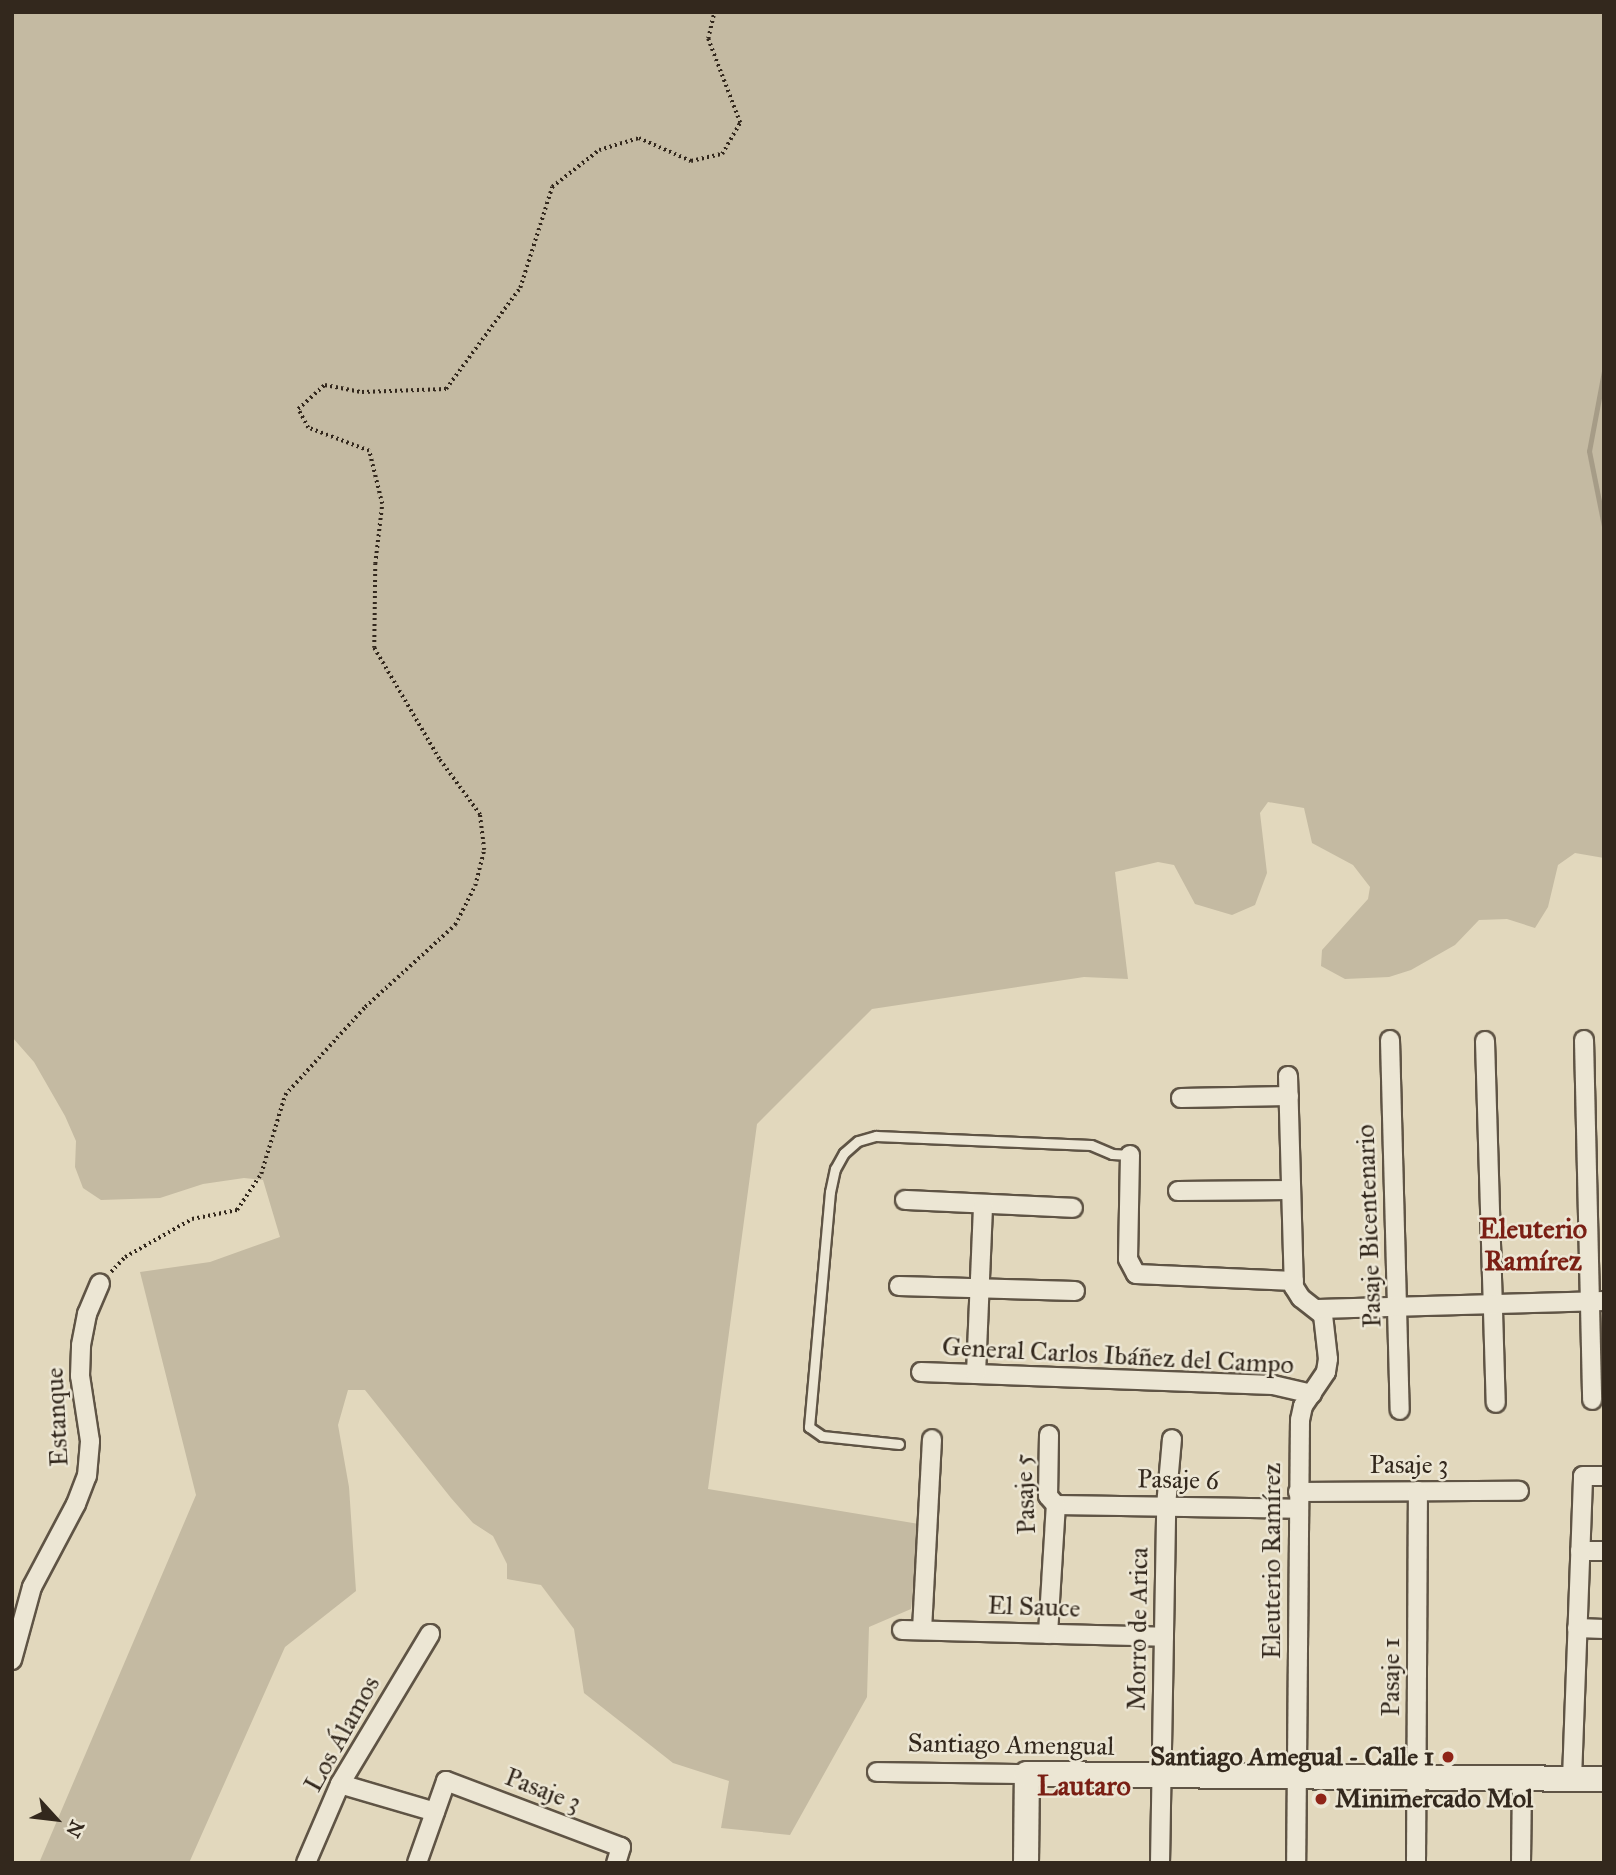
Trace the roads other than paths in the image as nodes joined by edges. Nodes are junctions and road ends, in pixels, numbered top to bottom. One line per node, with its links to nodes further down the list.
1 (1390, 1040): 20 (street, Pasaje Bicentenario)
2 (1584, 1040): 18 (street)
3 (1485, 1041): 19 (street)
4 (1289, 1076): 5 (street)
5 (1289, 1096): 6 (street); 8 (street)
6 (1181, 1098)
7 (1130, 1155): 13 (street); 31 (lane)
8 (1291, 1189): 9 (street); 13 (street)
9 (1178, 1191)
10 (905, 1200): 11 (street)
11 (983, 1204): 12 (street); 16 (street)
12 (1073, 1208)
13 (1294, 1281): 21 (street, Eleuterio Ramírez)
14 (100, 1284): 47 (street, Estanque)
15 (899, 1286): 16 (street)
16 (979, 1288): 17 (street); 23 (street)
17 (1074, 1290)
18 (1597, 1301): 19 (street); 25 (street)
19 (1493, 1305): 20 (street); 26 (street)
20 (1398, 1307): 21 (street); 27 (street, Pasaje Bicentenario)
21 (1318, 1309): 24 (street, Eleuterio Ramírez)
22 (921, 1372): 23 (street, General Carlos Ibáñez del Campo)
23 (976, 1374): 24 (street, General Carlos Ibáñez del Campo)
24 (1312, 1394): 35 (street, Eleuterio Ramírez)
25 (1592, 1400)
26 (1496, 1404)
27 (1400, 1410)
28 (1049, 1435): 36 (street, Pasaje 5)
29 (1172, 1439): 37 (street, Morro de Arica)
30 (932, 1440): 43 (street)
31 (899, 1444)
32 (1604, 1476): 38 (street)
33 (1519, 1491): 34 (street, Pasaje 3)
34 (1418, 1492): 35 (street, Pasaje 3); 52 (street, Pasaje 1)
35 (1298, 1501): 37 (street, Pasaje 6); 51 (street, Eleuterio Ramírez)
36 (1056, 1505): 37 (street, Pasaje 6); 45 (street, Pasaje 5)
37 (1166, 1506): 46 (street, Morro de Arica)
38 (1580, 1551): 39 (street); 40 (street)
39 (1604, 1551)
40 (1577, 1629): 41 (street); 54 (street)
41 (1604, 1629)
42 (902, 1630): 43 (street, El Sauce)
43 (922, 1630): 45 (street, El Sauce)
44 (430, 1634): 56 (street, Los Álamos)
45 (1048, 1634): 46 (street, El Sauce)
46 (1164, 1637): 50 (street, Morro de Arica)
47 (12, 1660)
48 (877, 1772): 49 (street, Santiago Amengual)
49 (1027, 1774): 50 (street, Santiago Amengual); 61 (street)
50 (1161, 1777): 51 (street, Santiago Amengual); 62 (street, Morro de Arica)
51 (1297, 1777): 52 (street, Santiago Amengual); 63 (street, Eleuterio Ramírez)
52 (1416, 1778): 53 (street, Santiago Amengual); 64 (street, Pasaje 1)
53 (1522, 1779): 54 (street, Santiago Amengual); 65 (street)
54 (1572, 1779): 55 (street, Santiago Amengual)
55 (1604, 1779)
56 (340, 1784): 57 (street); 59 (street, Los Álamos)
57 (435, 1812): 58 (street, Pasaje 3); 60 (street)
58 (618, 1855)
59 (306, 1863)
60 (417, 1863)
61 (1026, 1863)
62 (1160, 1863)
63 (1296, 1863)
64 (1416, 1863)
65 (1521, 1863)

